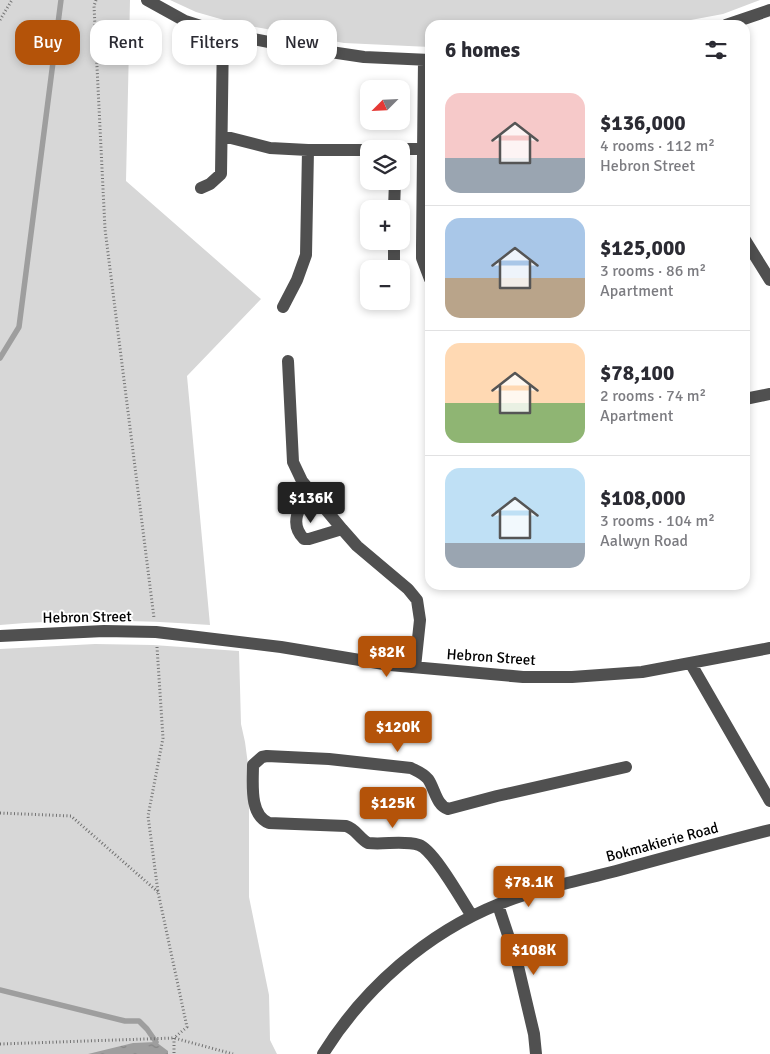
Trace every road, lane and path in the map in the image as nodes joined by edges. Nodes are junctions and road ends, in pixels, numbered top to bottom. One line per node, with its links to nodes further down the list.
1 (12, 0): 5 (path)
2 (96, 0): 27 (path)
3 (147, 0): 6 (street)
4 (770, 10): 7 (street)
5 (0, 20)
6 (183, 20)
7 (741, 20)
8 (257, 40): 9 (street)
9 (425, 60)
10 (223, 65): 12 (street)
11 (425, 104): 14 (street)
12 (223, 136): 15 (street); 17 (street)
13 (410, 149): 14 (street)
14 (423, 149): 19 (street)
15 (308, 150): 16 (street); 21 (street)
16 (360, 150)
17 (201, 188)
18 (750, 248): 20 (street)
19 (425, 266)
20 (770, 280)
21 (283, 306)
22 (288, 361): 25 (street)
23 (770, 394): 24 (street)
24 (750, 398)
25 (310, 491): 26 (street); 26 (street)
26 (342, 529): 31 (street)
27 (156, 632): 28 (street, Hebron Street); 31 (street, Hebron Street); 36 (path)
28 (0, 636)
29 (770, 648): 30 (street, Hebron Street)
30 (691, 664): 31 (street, Hebron Street); 33 (street)
31 (415, 667)
32 (626, 767): 38 (street)
33 (769, 795)
34 (0, 813): 36 (path)
35 (770, 830): 37 (street, Bokmakierie Road)
36 (158, 892): 39 (path)
37 (498, 904): 38 (street, Bokmakierie Road); 44 (street)
38 (472, 916): 43 (street, Bokmakierie Road)
39 (174, 1038): 40 (path); 41 (path); 42 (path)
40 (0, 1044)
41 (174, 1054)
42 (233, 1054)
43 (323, 1054)
44 (536, 1054)

